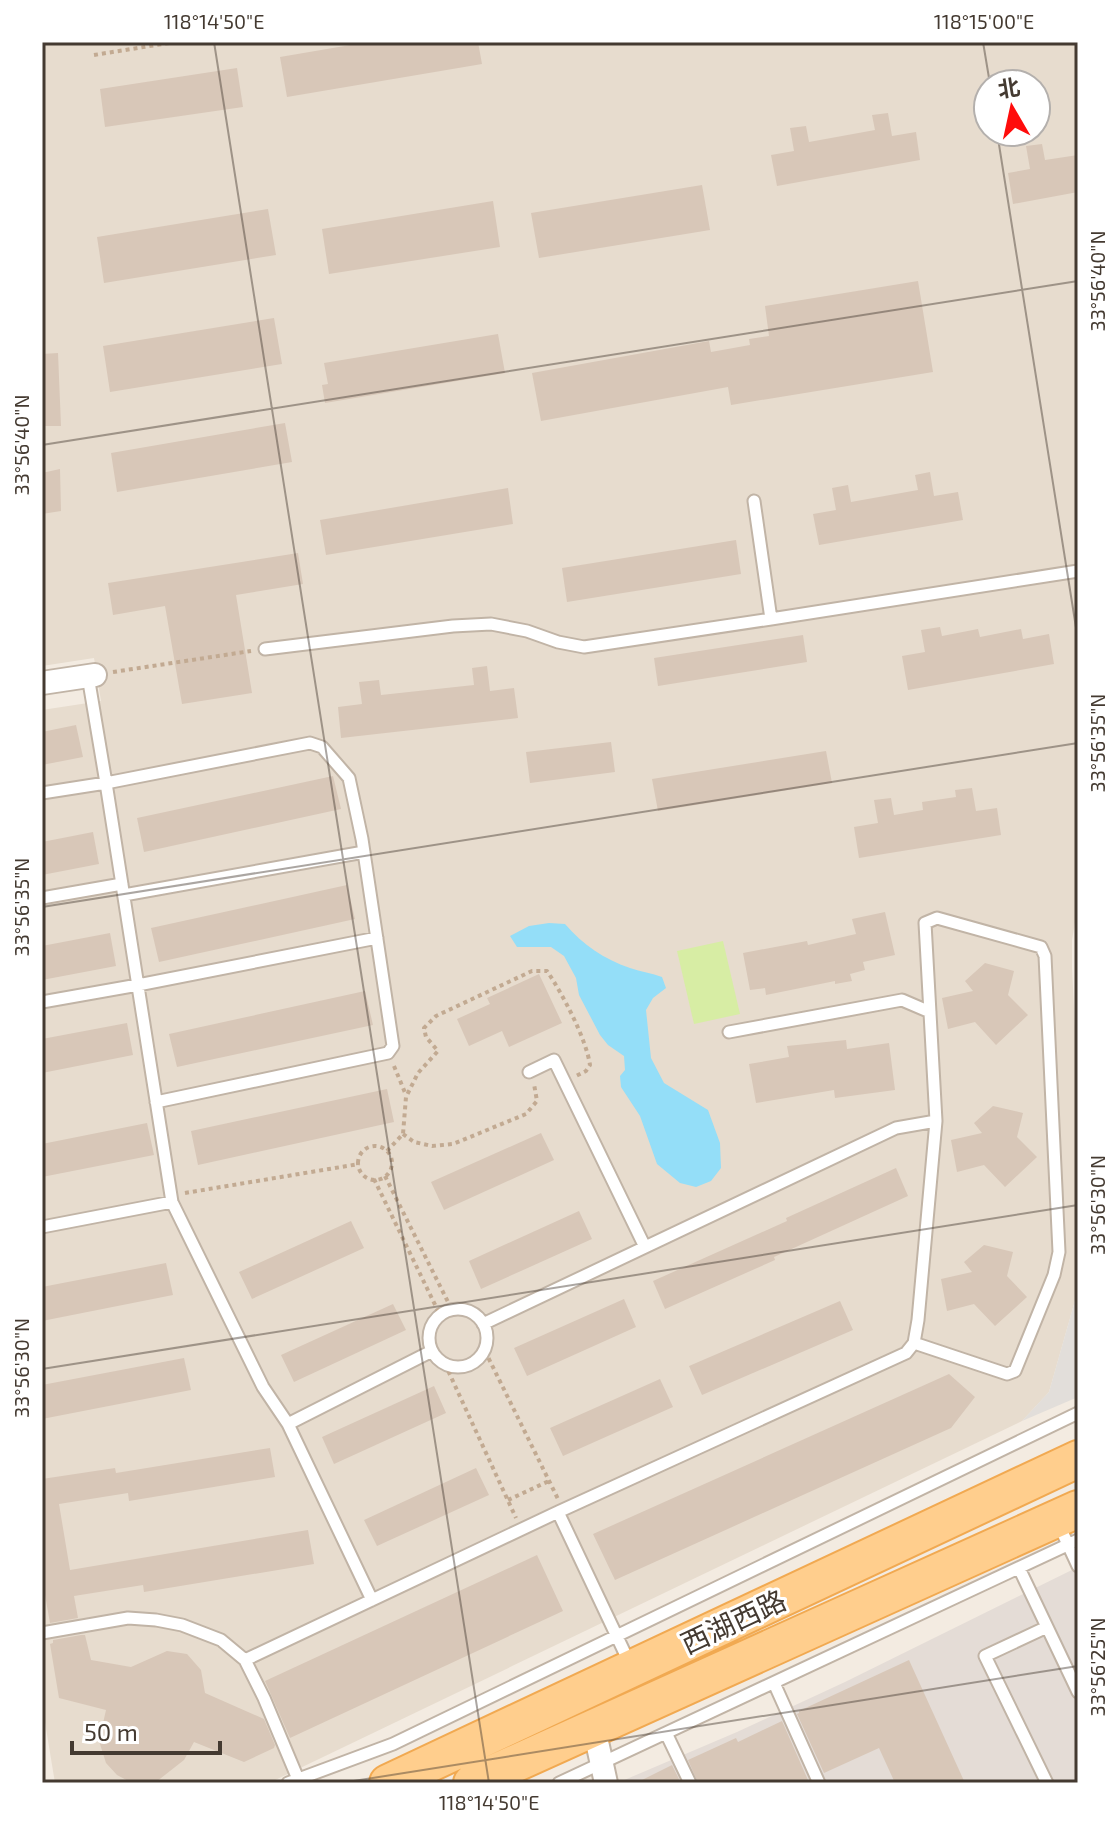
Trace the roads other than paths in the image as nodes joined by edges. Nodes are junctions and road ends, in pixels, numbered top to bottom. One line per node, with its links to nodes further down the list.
1 (754, 501): 3 (lane)
2 (1078, 571): 3 (lane)
3 (771, 619): 4 (lane)
4 (265, 649)
5 (91, 676): 6 (street); 7 (lane)
6 (42, 683)
7 (106, 783): 8 (lane); 9 (lane); 10 (lane)
8 (42, 793)
9 (364, 852): 10 (lane); 12 (lane)
10 (123, 890): 11 (lane); 13 (lane)
11 (42, 898)
12 (377, 938): 13 (lane); 18 (lane)
13 (138, 985): 14 (lane); 18 (lane)
14 (42, 1002)
15 (930, 1012): 16 (lane); 19 (lane); 24 (lane)
16 (729, 1032)
17 (529, 1072): 22 (lane)
18 (156, 1102): 20 (lane)
19 (936, 1121): 22 (lane); 24 (lane)
20 (172, 1198): 21 (lane); 27 (lane)
21 (42, 1227)
22 (645, 1247): 23 (lane)
23 (483, 1324): 25 (lane); 25 (lane)
24 (914, 1343): 29 (lane)
25 (432, 1351): 27 (lane)
26 (1078, 1413): 36 (lane)
27 (288, 1424): 33 (lane)
28 (1078, 1459): 38 (main road, 西湖西路)
29 (561, 1511): 33 (lane); 36 (lane)
30 (1070, 1528): 31 (lane); 32 (lane); 41 (main road, 西湖西路)
31 (1078, 1566)
32 (1019, 1568): 34 (lane); 39 (lane)
33 (372, 1600): 37 (lane)
34 (1047, 1627): 40 (lane); 50 (lane)
35 (42, 1633): 37 (lane)
36 (617, 1636): 38 (lane); 44 (lane)
37 (245, 1660): 44 (lane)
38 (632, 1668): 45 (main road, 西湖西路)
39 (774, 1683): 42 (lane); 49 (lane)
40 (1078, 1692)
41 (594, 1728): 43 (street); 46 (main road, 西湖西路)
42 (666, 1733): 43 (lane); 48 (lane)
43 (604, 1773): 47 (lane)
44 (293, 1781)
45 (388, 1783)
46 (472, 1783)
47 (559, 1783)
48 (690, 1783)
49 (819, 1783)
50 (1047, 1783)

